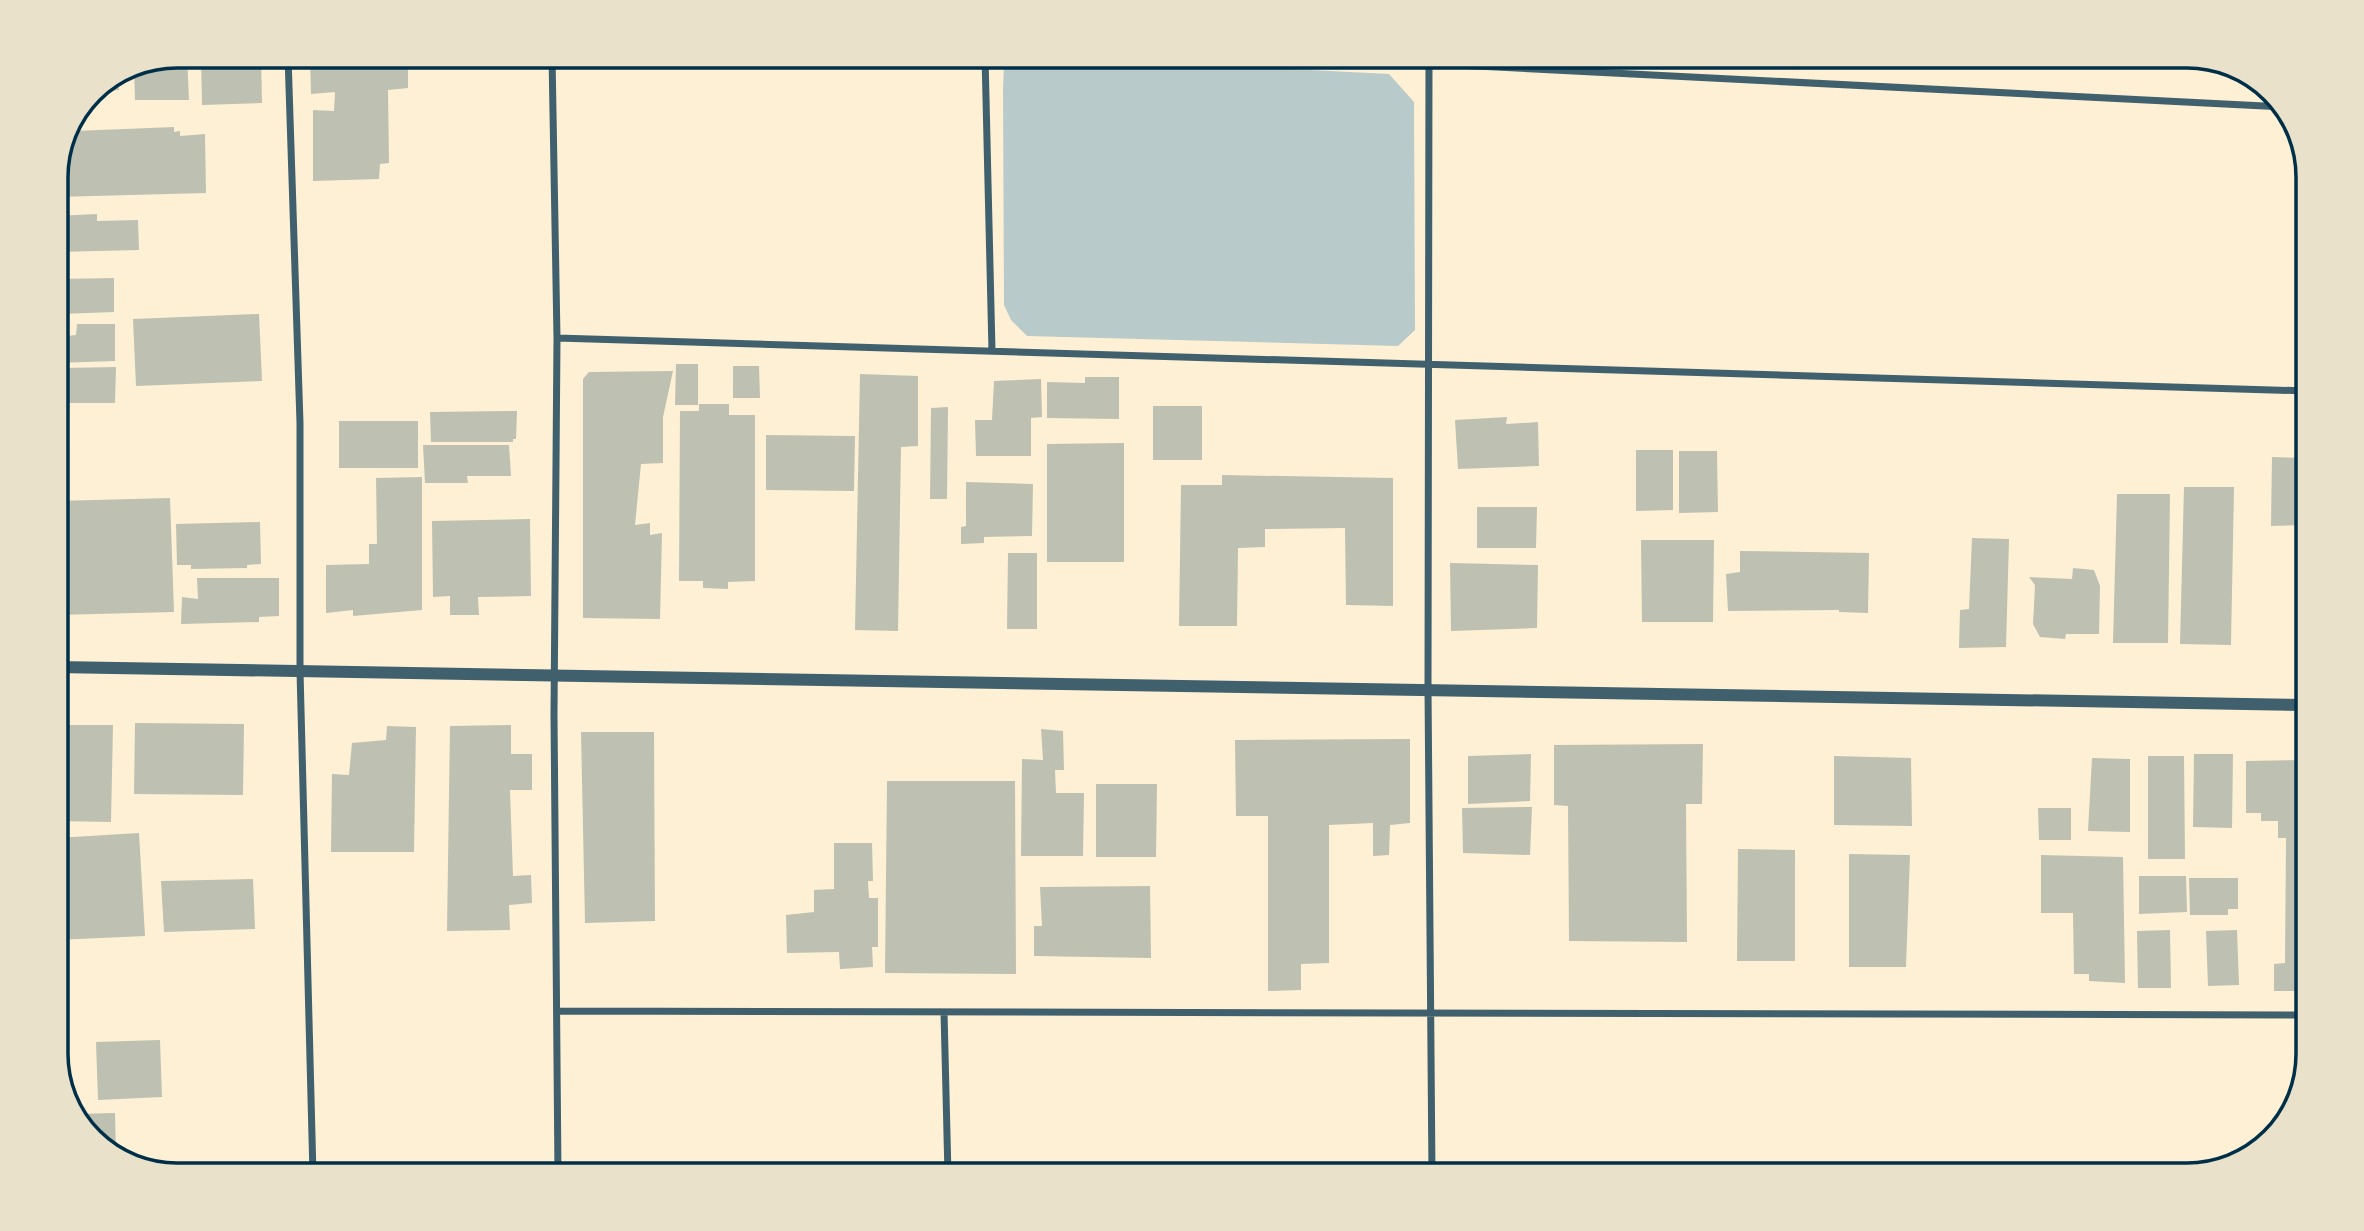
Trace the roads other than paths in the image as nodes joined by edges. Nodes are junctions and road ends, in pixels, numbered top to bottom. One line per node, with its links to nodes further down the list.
1 (288, 68): 12 (street)
2 (552, 68): 7 (street)
3 (985, 68): 8 (street)
4 (1429, 68): 9 (street)
5 (1575, 68): 6 (street)
6 (2269, 106)
7 (557, 338): 8 (street); 13 (street)
8 (992, 351): 9 (street)
9 (1430, 364): 10 (street); 14 (street)
10 (2296, 391)
11 (68, 667): 12 (street)
12 (300, 671): 13 (street); 20 (street)
13 (555, 677): 14 (street); 16 (street)
14 (1428, 688): 15 (street); 18 (street)
15 (2296, 705)
16 (557, 1011): 17 (street); 21 (street)
17 (944, 1012): 18 (street); 22 (street)
18 (1430, 1013): 19 (street); 23 (street)
19 (2296, 1015)
20 (313, 1163)
21 (558, 1163)
22 (948, 1163)
23 (1432, 1163)

